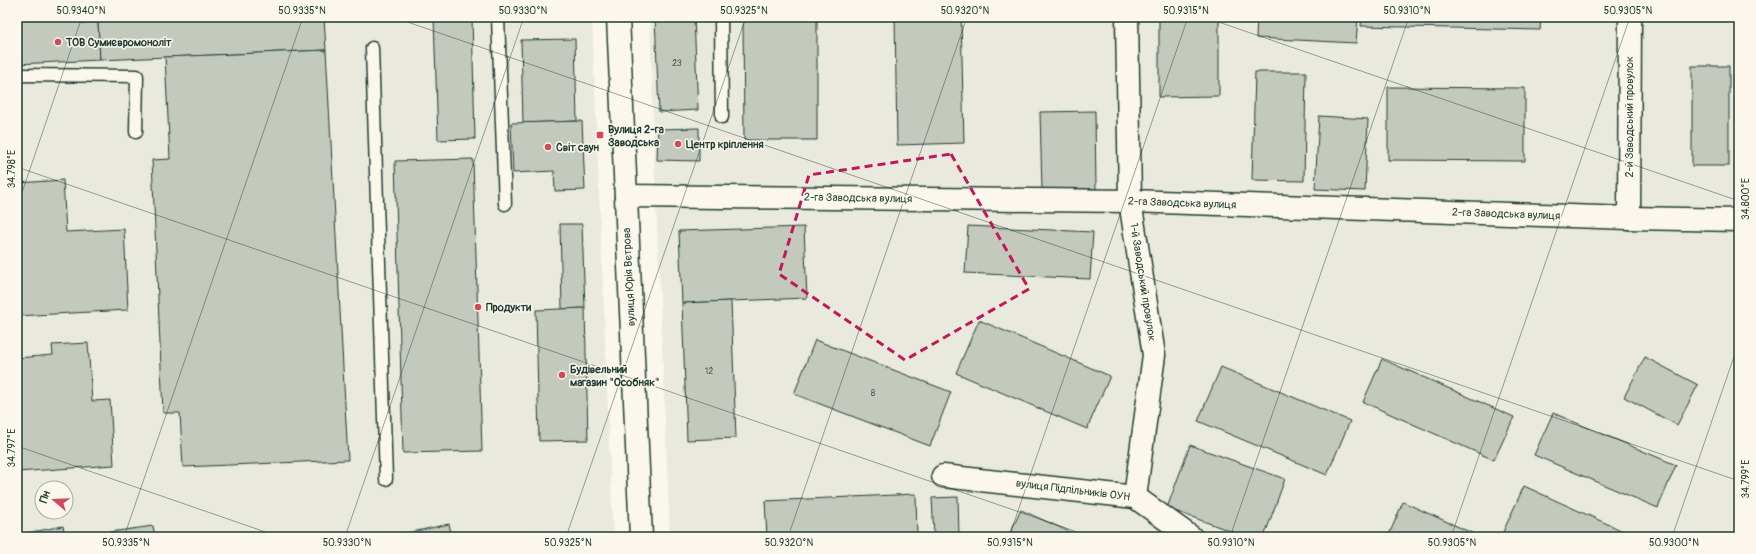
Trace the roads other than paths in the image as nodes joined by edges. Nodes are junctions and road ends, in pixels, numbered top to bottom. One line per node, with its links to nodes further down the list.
1 (498, 17): 12 (lane)
2 (618, 17): 10 (street, вулиця Юрія Вєтрова)
3 (721, 17): 8 (lane)
4 (1127, 17): 11 (street, 1-й Заводський провулок)
5 (1630, 17): 13 (street, 2-й Заводський провулок)
6 (372, 48): 16 (lane)
7 (17, 75): 9 (lane)
8 (722, 117)
9 (136, 132)
10 (626, 196): 11 (street, 2-га Заводська вулиця); 18 (street, вулиця Юрія Вєтрова)
11 (1130, 201): 13 (street, 2-га Заводська вулиця); 17 (street, 1-й Заводський провулок)
12 (505, 204)
13 (1629, 218): 14 (street, 2-га Заводська вулиця)
14 (1739, 220)
15 (943, 476): 17 (street, вулиця Підпільників ОУН)
16 (386, 479)
17 (1135, 497): 19 (street, вулиця Підпільників ОУН)
18 (641, 537)
19 (1191, 537)

